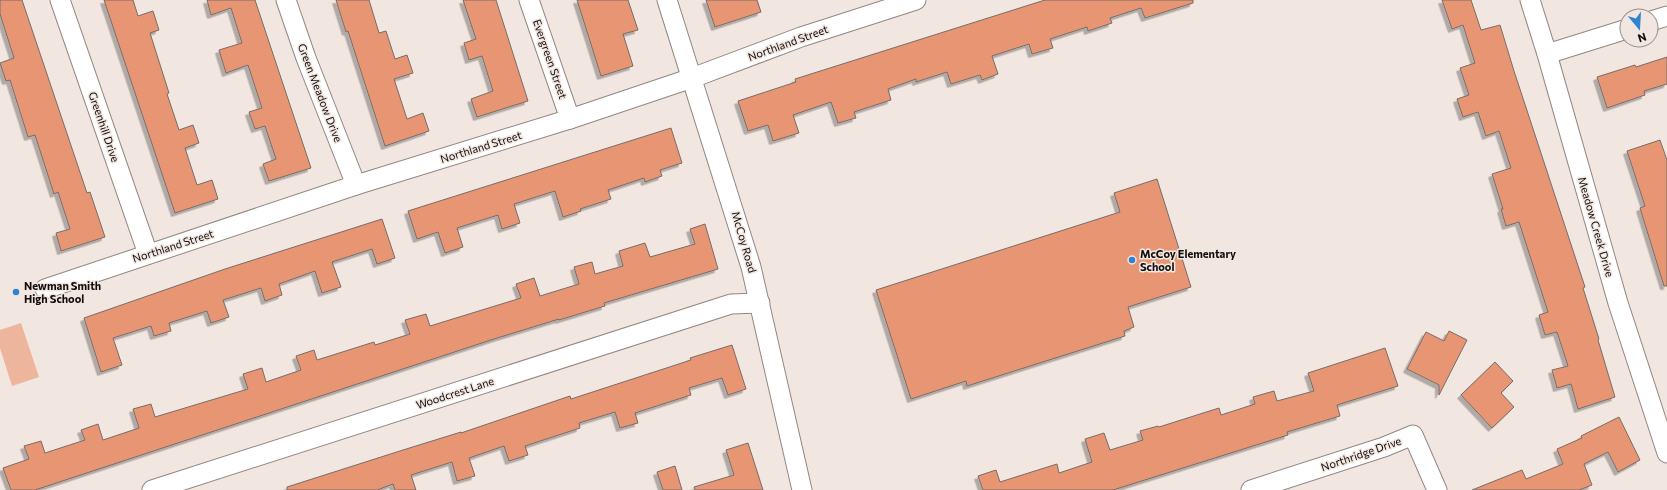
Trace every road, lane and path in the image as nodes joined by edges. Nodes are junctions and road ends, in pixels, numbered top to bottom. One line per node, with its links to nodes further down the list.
1 (60, 0): 12 (street, Greenhill Drive)
2 (286, 0): 11 (street, Green Meadow Drive)
3 (529, 0): 10 (street, Evergreen Street)
4 (667, 0): 9 (street, McCoy Road)
5 (916, 0): 9 (street, Northland Street)
6 (1530, 0): 8 (street, Meadow Creek Drive)
7 (1619, 32): 8 (street)
8 (1547, 54): 15 (street, Meadow Creek Drive)
9 (692, 78): 10 (street, Northland Street); 14 (street, McCoy Road)
10 (570, 119): 11 (street, Northland Street)
11 (356, 185): 12 (street, Northland Street)
12 (148, 254): 13 (street, Northland Street)
13 (45, 289)
14 (760, 303): 16 (street, Woodcrest Lane); 17 (street, McCoy Road)
15 (1667, 453)
16 (152, 490)
17 (802, 490)
18 (1251, 490): 19 (street, Northridge Drive)
19 (1437, 490)

